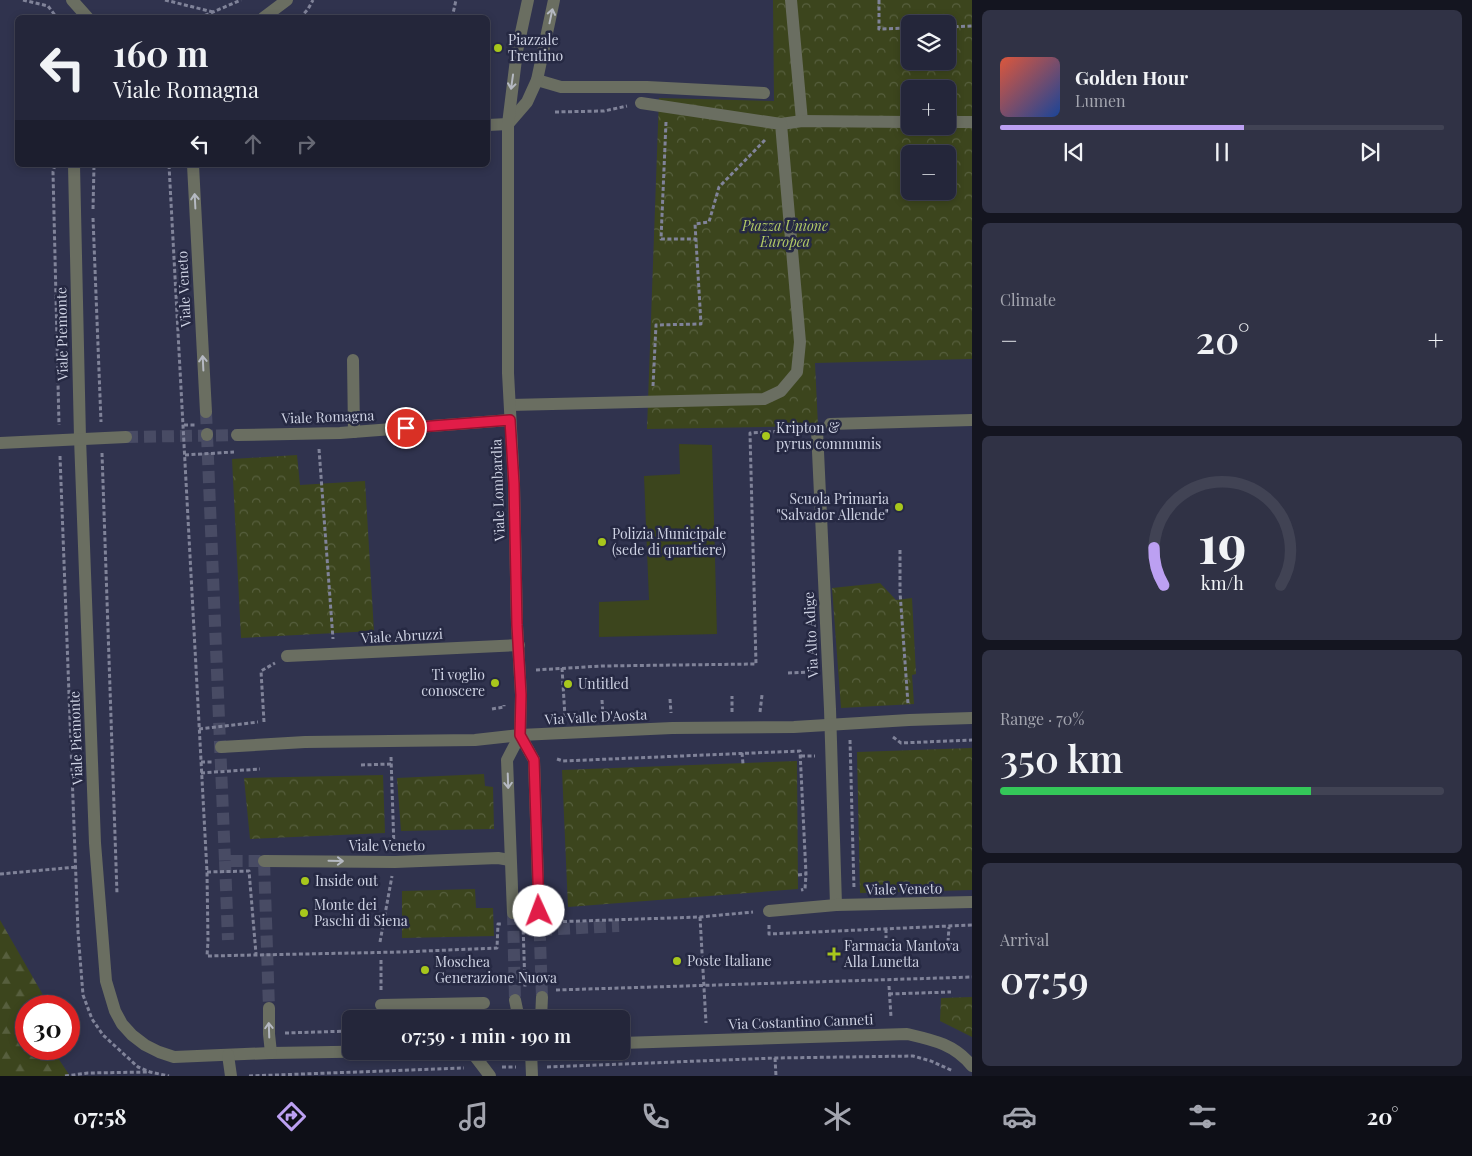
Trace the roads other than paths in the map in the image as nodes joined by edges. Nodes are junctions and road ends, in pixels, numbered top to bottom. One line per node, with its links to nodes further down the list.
1 (72, 0): 6 (street)
2 (287, 0): 7 (street)
3 (528, 0): 15 (street, Viale Lombardia, one-way to 15)
4 (554, 0): 8 (street, one-way to 4)
5 (791, 0): 11 (street)
6 (85, 15)
7 (267, 15)
8 (537, 80): 9 (street); 15 (street)
9 (764, 93)
10 (641, 103): 16 (street)
11 (802, 121): 12 (street); 16 (street)
12 (901, 122)
13 (956, 122): 14 (street)
14 (972, 122)
15 (508, 124): 17 (street); 21 (street, Viale Lombardia)
16 (781, 124): 21 (street)
17 (490, 125)
18 (74, 167): 30 (street, Viale Piemonte)
19 (193, 167): 22 (street, Viale Veneto, one-way to 19)
20 (353, 360): 27 (street)
21 (510, 405): 23 (street, Viale Lombardia)
22 (206, 412)
23 (510, 420): 27 (street, Viale Romagna); 32 (street, Viale Lombardia)
24 (972, 420): 25 (street)
25 (830, 424)
26 (817, 430): 35 (street, Via Alto Adige)
27 (354, 432): 28 (street, Viale Romagna)
28 (237, 435)
29 (126, 437): 30 (street)
30 (80, 438): 31 (street); 55 (street, Viale Piemonte)
31 (0, 443)
32 (518, 645): 33 (street, Viale Abruzzi); 36 (street, Viale Lombardia)
33 (288, 656)
34 (972, 718): 35 (street, Via Valle D'Aosta)
35 (830, 724): 36 (street, Via Valle D'Aosta); 41 (street, Via Alto Adige)
36 (520, 735): 37 (street, Via Valle D'Aosta); 38 (street, Viale Lombardia, one-way to 38); 43 (street)
37 (221, 747)
38 (510, 860): 39 (street, Viale Veneto, one-way to 38); 44 (street, Viale Lombardia)
39 (264, 861)
40 (972, 902): 41 (street, Viale Veneto)
41 (836, 905): 42 (street, Viale Veneto)
42 (769, 910)
43 (541, 917)
44 (511, 920)
45 (542, 997): 51 (street)
46 (515, 1000): 50 (street)
47 (484, 1003): 48 (street)
48 (381, 1005)
49 (268, 1008): 54 (street, one-way to 49)
50 (517, 1010)
51 (541, 1010)
52 (630, 1043): 57 (street, Via Costantino Canneti)
53 (342, 1052): 54 (street, Viale Piemonte)
54 (271, 1053): 55 (street, Viale Piemonte)
55 (228, 1055): 59 (street)
56 (478, 1060): 58 (street)
57 (972, 1066)
58 (486, 1071)
59 (231, 1076)

